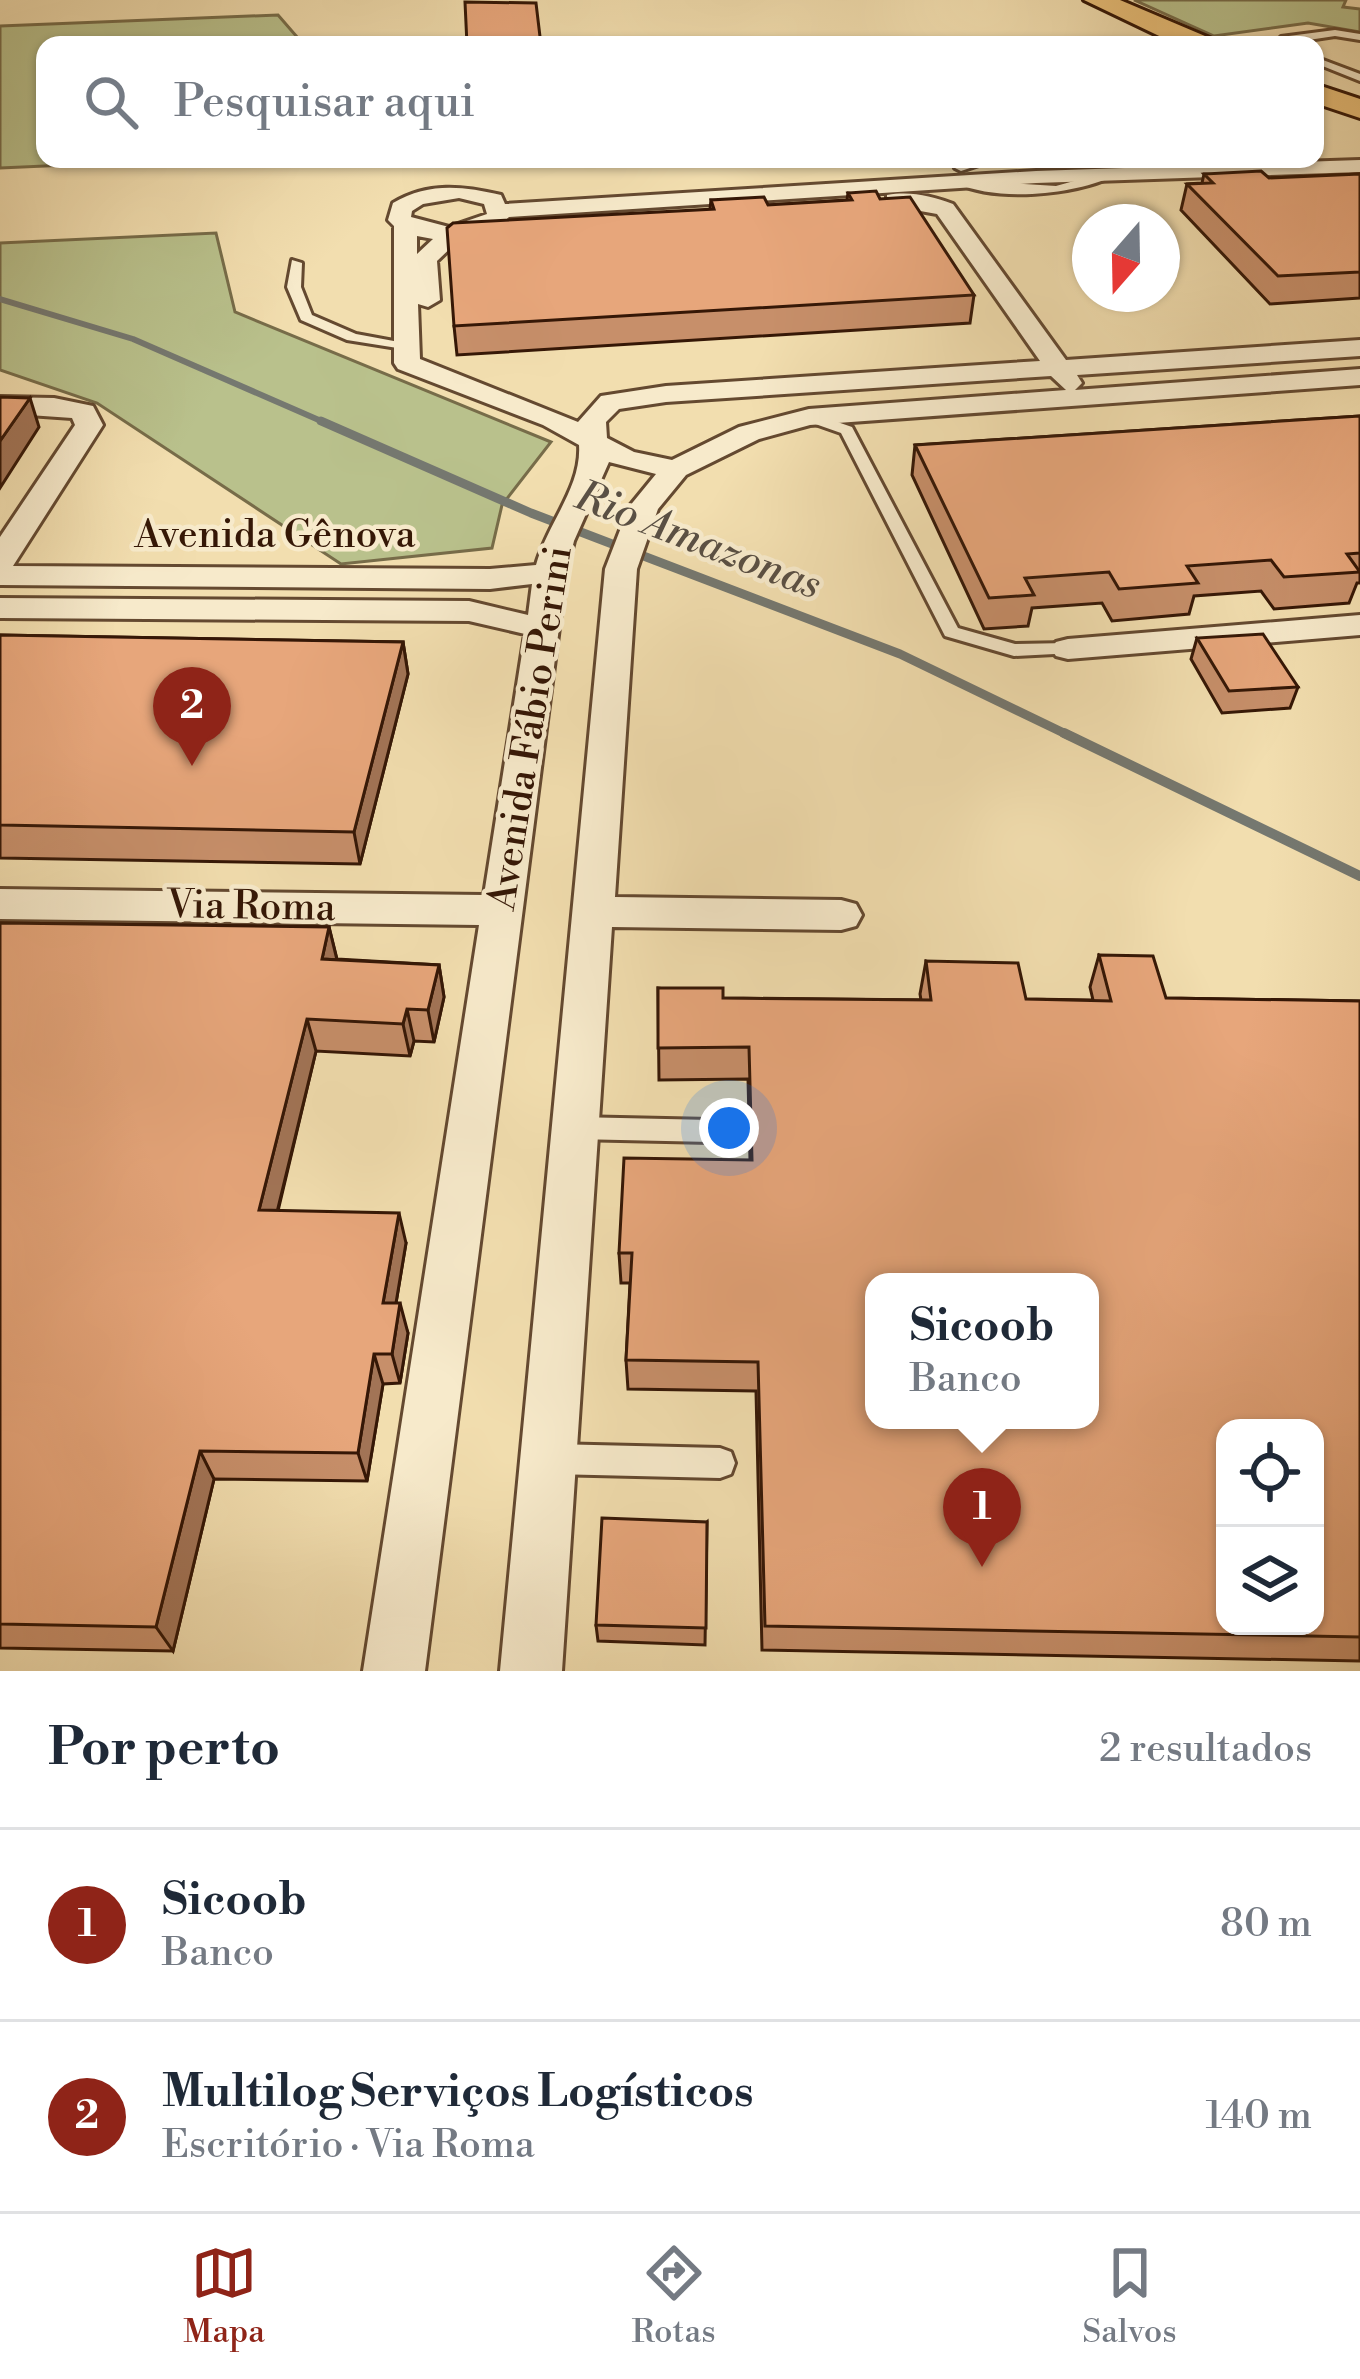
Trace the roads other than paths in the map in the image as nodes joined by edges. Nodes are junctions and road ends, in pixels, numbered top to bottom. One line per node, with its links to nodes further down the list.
1 (1097, 0): 2 (main road)
2 (1181, 36)
3 (1312, 36): 4 (lane)
4 (1360, 37)
5 (1324, 64): 6 (lane)
6 (1360, 78)
7 (1324, 97): 9 (main road)
8 (1324, 97): 10 (street)
9 (1360, 109)
10 (1360, 118)
11 (1360, 142): 12 (street)
12 (1324, 148)
13 (1324, 165): 14 (street)
14 (1360, 166)
15 (971, 168): 19 (lane)
16 (1027, 168): 19 (street)
17 (1098, 168): 20 (street)
18 (1212, 168): 20 (street)
19 (955, 175): 20 (street); 22 (street); 23 (street)
20 (1110, 175): 21 (street)
21 (1360, 178)
22 (472, 194): 23 (street); 24 (street)
23 (498, 215): 25 (street); 29 (street)
24 (405, 225): 25 (street); 27 (street)
25 (454, 232): 33 (street)
26 (296, 263): 27 (lane)
27 (405, 347): 37 (street)
28 (1360, 348): 29 (street)
29 (1059, 368): 31 (street); 32 (street)
30 (1360, 377): 32 (street, Avenida Fábio Perini)
31 (697, 392): 33 (street); 36 (street)
32 (1078, 396): 35 (street, Avenida Fábio Perini)
33 (611, 402): 37 (street, Avenida Fábio Perini)
34 (0, 405): 40 (street)
35 (809, 417): 36 (street, Avenida Fábio Perini); 45 (lane)
36 (749, 433): 38 (street, Avenida Fábio Perini)
37 (593, 440): 38 (street); 39 (street, Avenida Fábio Perini)
38 (676, 469): 48 (street, Avenida Fábio Perini)
39 (559, 543): 41 (street, Avenida Gênova); 44 (street, Avenida Fábio Perini)
40 (0, 562)
41 (0, 575)
42 (0, 608): 44 (street, Avenida Gênova)
43 (1360, 625): 45 (street)
44 (542, 628): 47 (street, Avenida Fábio Perini)
45 (1068, 649)
46 (0, 904): 47 (street, Via Roma)
47 (502, 910): 54 (street, Avenida Fábio Perini)
48 (593, 912): 49 (street); 50 (street, Avenida Fábio Perini)
49 (841, 916)
50 (575, 1128): 51 (lane); 52 (street, Avenida Fábio Perini)
51 (711, 1131)
52 (548, 1459): 53 (lane); 55 (street, Avenida Fábio Perini)
53 (720, 1463)
54 (394, 1671)
55 (531, 1671)

